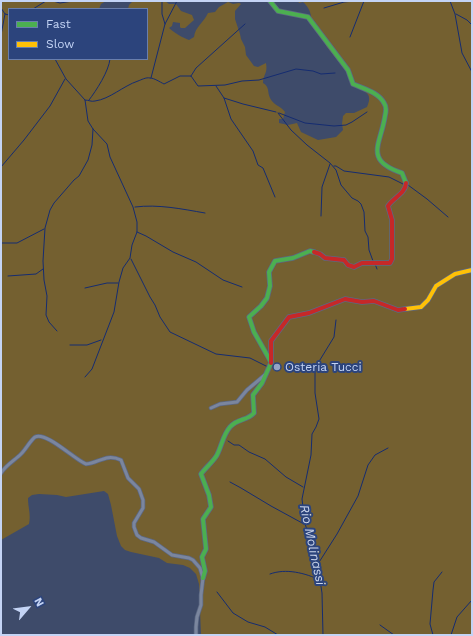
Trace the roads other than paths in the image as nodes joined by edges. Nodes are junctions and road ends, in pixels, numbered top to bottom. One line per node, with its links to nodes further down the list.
1 (270, 1): 3 (street)
2 (472, 270): 3 (street)
3 (271, 362): 4 (street)
4 (267, 373): 5 (street); 7 (street)
5 (210, 408)
6 (1, 473): 7 (street)
7 (203, 578): 8 (street)
8 (196, 635)

